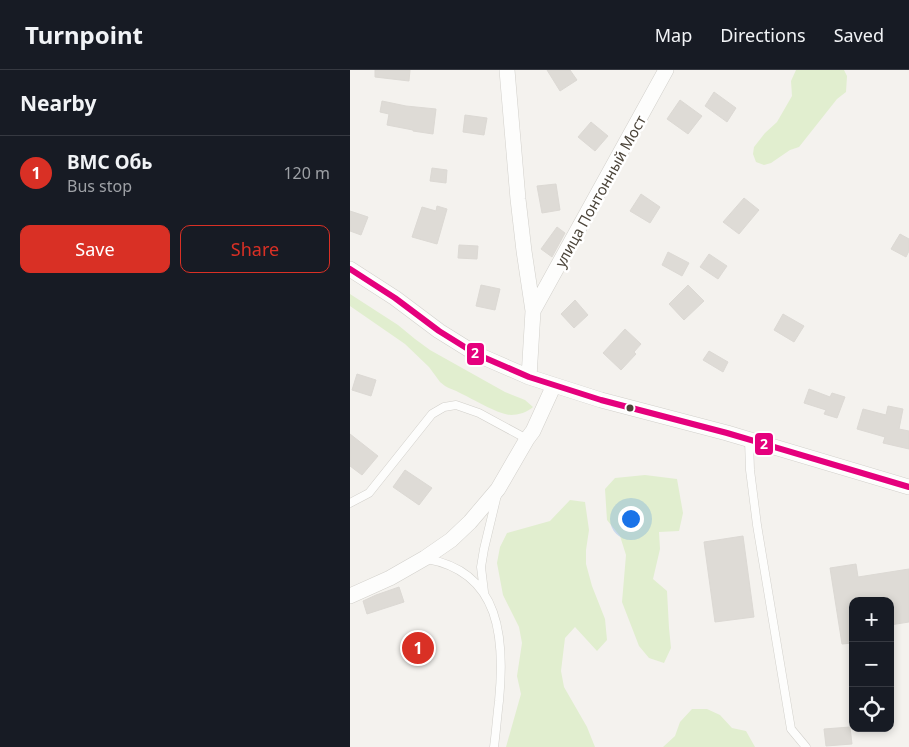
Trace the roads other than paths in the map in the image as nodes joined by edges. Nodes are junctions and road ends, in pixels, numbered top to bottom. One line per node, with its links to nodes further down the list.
1 (507, 70): 4 (street, улица Понтонный Мост)
2 (666, 70): 4 (street, улица Понтонный Мост)
3 (350, 269): 5 (street)
4 (533, 311): 5 (street, улица Понтонный Мост)
5 (529, 376): 6 (street)
6 (554, 385): 7 (street); 8 (street)
7 (527, 439): 10 (street); 11 (lane)
8 (749, 440): 9 (street); 16 (lane)
9 (909, 487)
10 (498, 488): 12 (street); 13 (lane)
11 (350, 503)
12 (425, 558): 13 (lane); 14 (street)
13 (484, 592): 15 (lane)
14 (350, 596)
15 (494, 747)
16 (806, 747)

